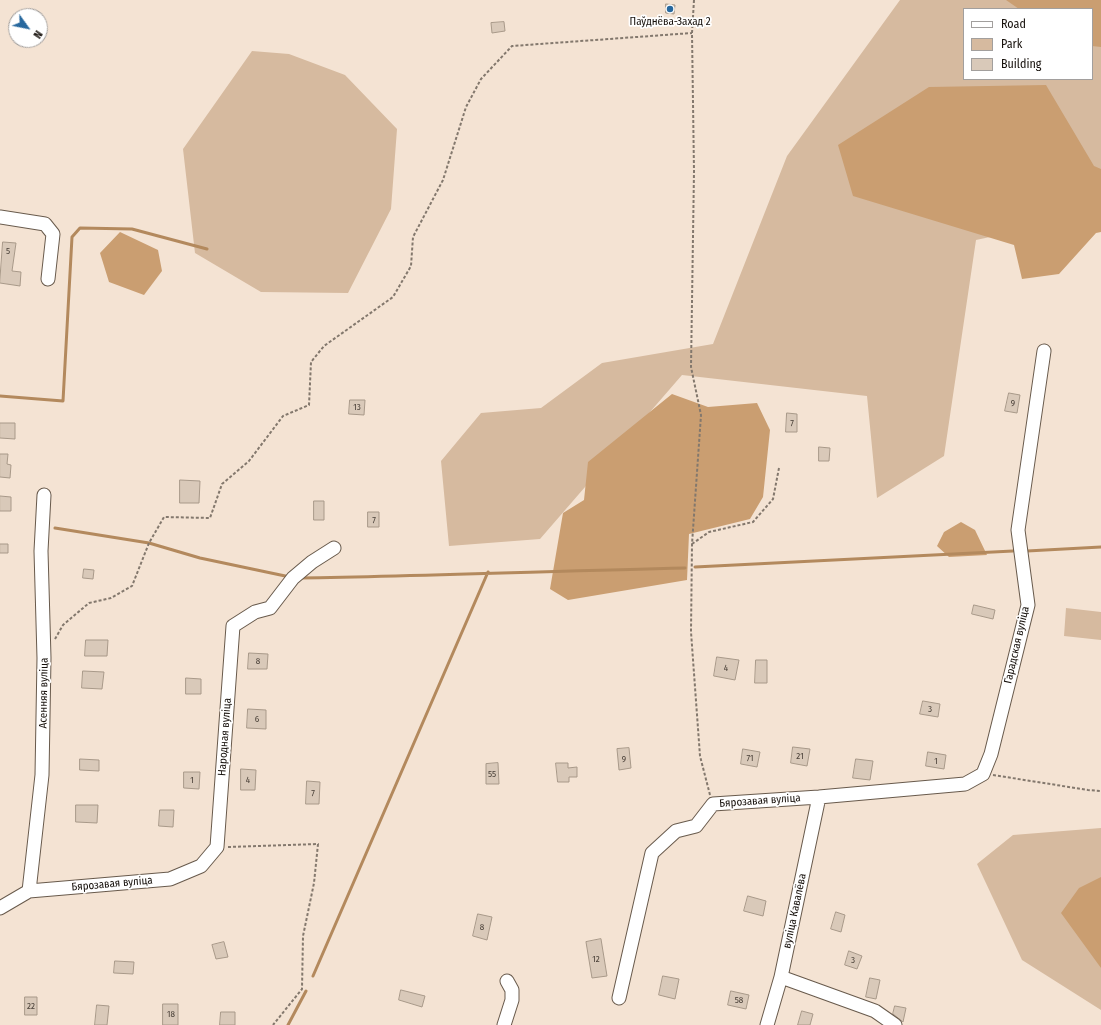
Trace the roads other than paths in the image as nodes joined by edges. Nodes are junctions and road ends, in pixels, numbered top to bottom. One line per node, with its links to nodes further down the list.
1 (0, 217): 2 (street)
2 (48, 279)
3 (1044, 351): 6 (street, Гарадская вуліца)
4 (44, 495): 9 (street, Асенняя вуліца)
5 (334, 548): 8 (street, Народная вуліца)
6 (965, 784): 7 (street, Бярозавая вуліца)
7 (820, 797): 11 (street, вуліца Кавалёва); 13 (street, Бярозавая вуліца)
8 (216, 847): 9 (street, Бярозавая вуліца)
9 (29, 891): 10 (street, Бярозавая вуліца)
10 (0, 908)
11 (781, 976): 15 (street, вуліца Кавалёва); 16 (street)
12 (507, 981): 14 (street)
13 (619, 998)
14 (504, 1025)
15 (767, 1025)
16 (895, 1025)

